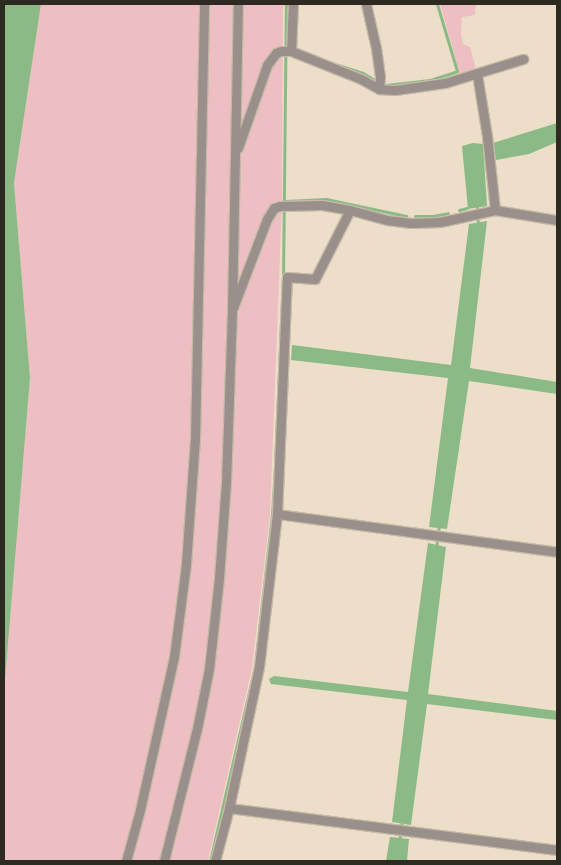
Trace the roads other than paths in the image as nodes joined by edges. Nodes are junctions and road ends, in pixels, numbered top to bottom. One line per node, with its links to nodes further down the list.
1 (204, 4): 18 (street)
2 (238, 4): 9 (street)
3 (293, 4): 5 (street)
4 (366, 4): 8 (street)
5 (286, 51): 8 (street); 9 (street)
6 (523, 58): 7 (street)
7 (477, 74): 8 (street); 11 (street)
8 (379, 89)
9 (236, 154): 13 (street)
10 (350, 210): 11 (street); 13 (street); 14 (street)
11 (494, 210): 12 (street)
12 (557, 220)
13 (232, 311): 19 (street)
14 (277, 514): 15 (street); 16 (street)
15 (557, 552)
16 (229, 808): 17 (street); 20 (street)
17 (557, 850)
18 (126, 861)
19 (164, 861)
20 (215, 861)

